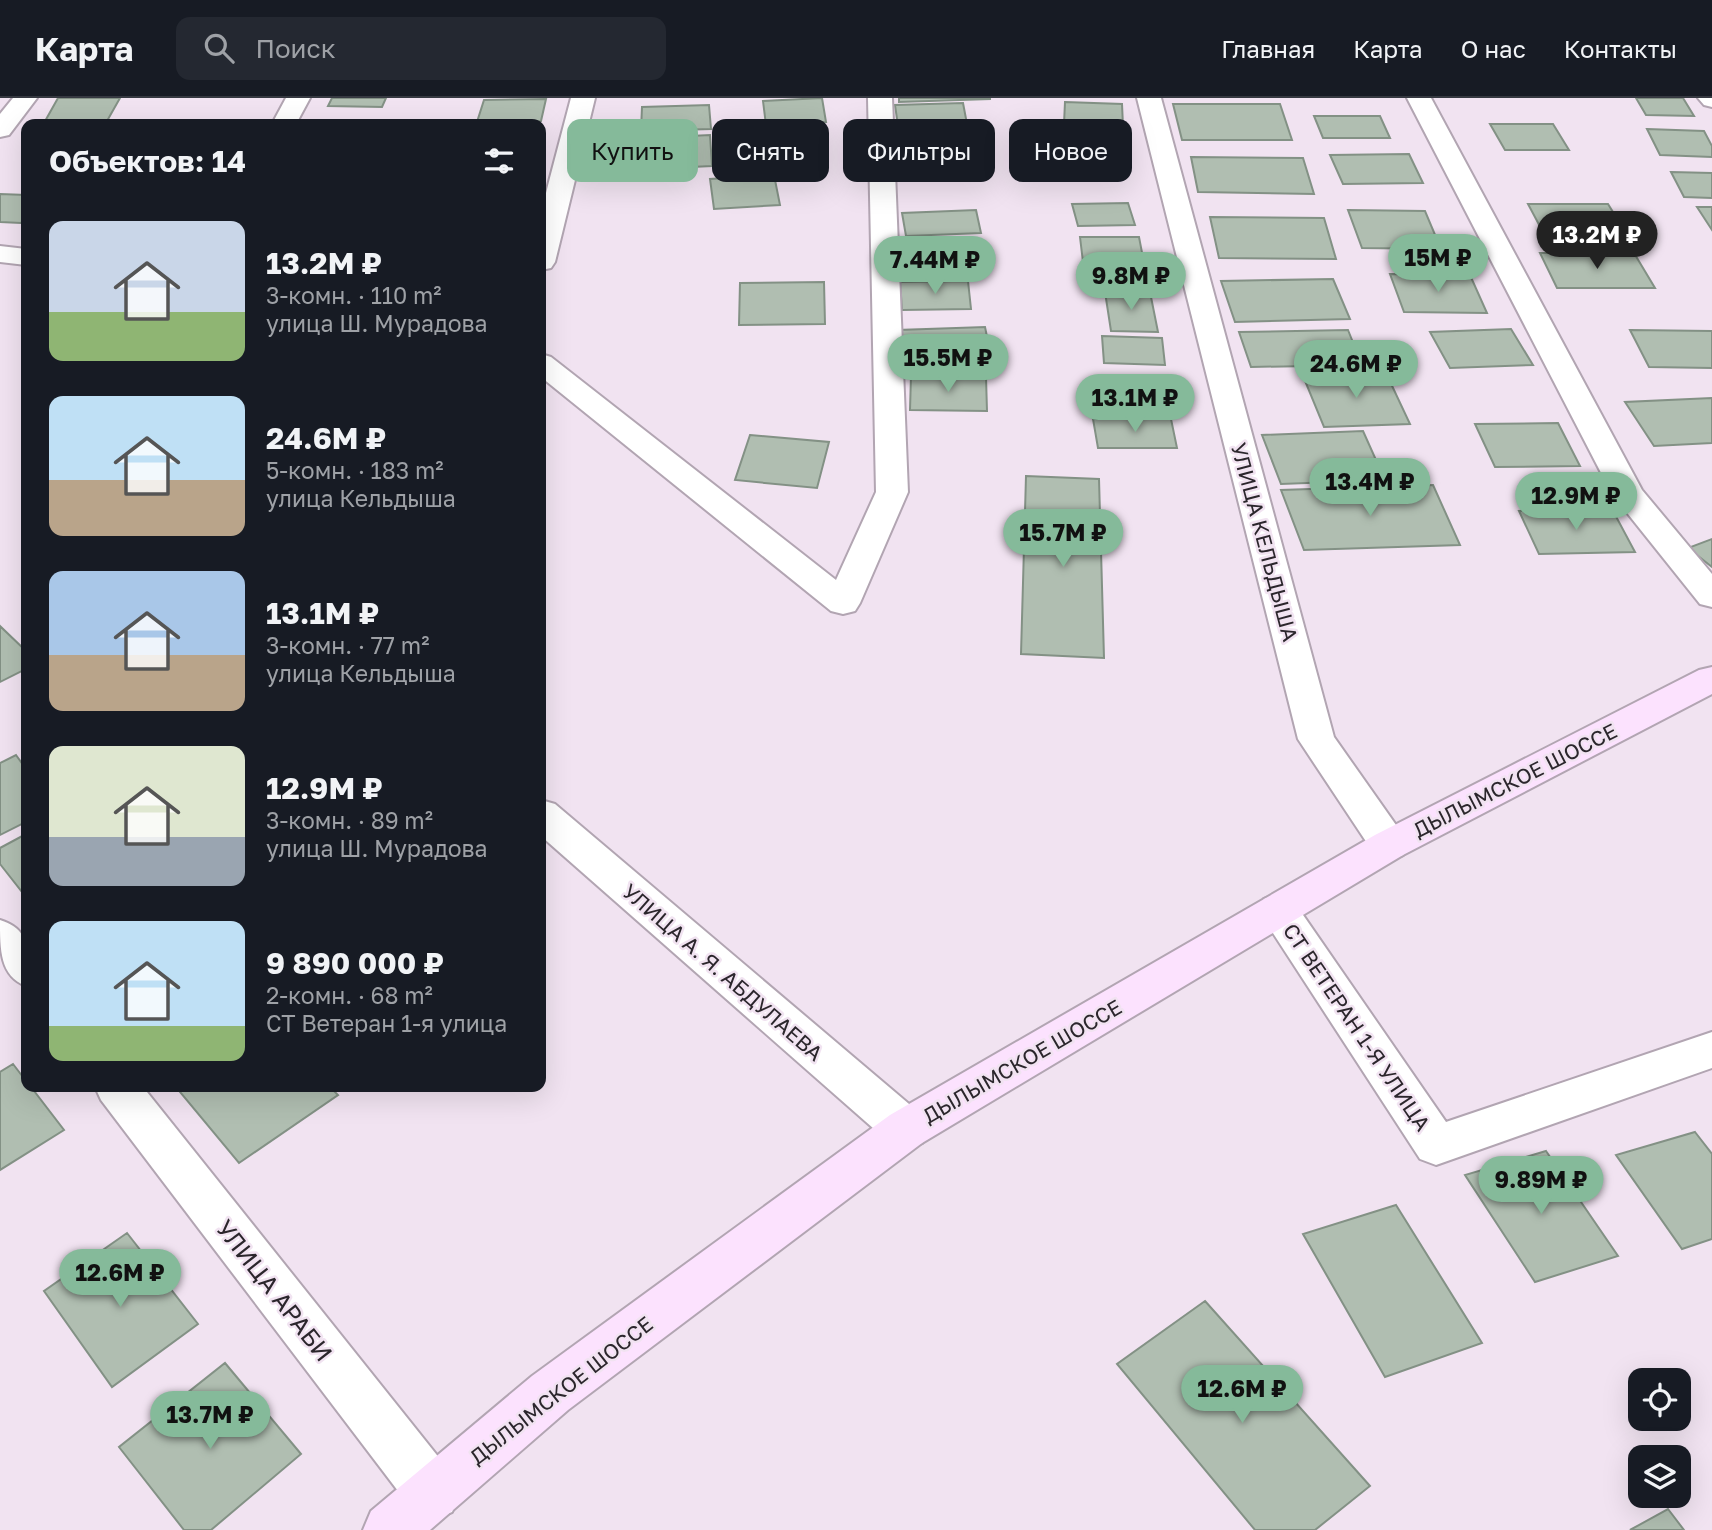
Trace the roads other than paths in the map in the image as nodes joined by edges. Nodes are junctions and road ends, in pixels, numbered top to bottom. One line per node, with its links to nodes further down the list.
1 (298, 98): 6 (street)
2 (583, 98): 7 (street)
3 (880, 98): 10 (street)
4 (1149, 98): 14 (street, УЛИЦА КЕЛЬДЫША)
5 (1419, 98): 11 (street)
6 (287, 119)
7 (546, 242)
8 (0, 254): 9 (street)
9 (21, 256)
10 (546, 367)
11 (1712, 596)
12 (1712, 679): 14 (main road, ДЫЛЫМСКОЕ ШОССЕ)
13 (546, 818): 20 (street, УЛИЦА А. Я. АБДУЛАЕВА)
14 (1389, 845): 15 (main road, ДЫЛЫМСКОЕ ШОССЕ)
15 (1278, 910): 18 (street, СТ ВЕТЕРАН 1-Я УЛИЦА); 20 (main road, ДЫЛЫМСКОЕ ШОССЕ)
16 (0, 936): 17 (street)
17 (21, 963)
18 (1712, 1050)
19 (121, 1092): 21 (street, УЛИЦА АРАБИ)
20 (906, 1129): 21 (main road, ДЫЛЫМСКОЕ ШОССЕ)
21 (433, 1493): 22 (main road, ДЫЛЫМСКОЕ ШОССЕ)
22 (390, 1530)

